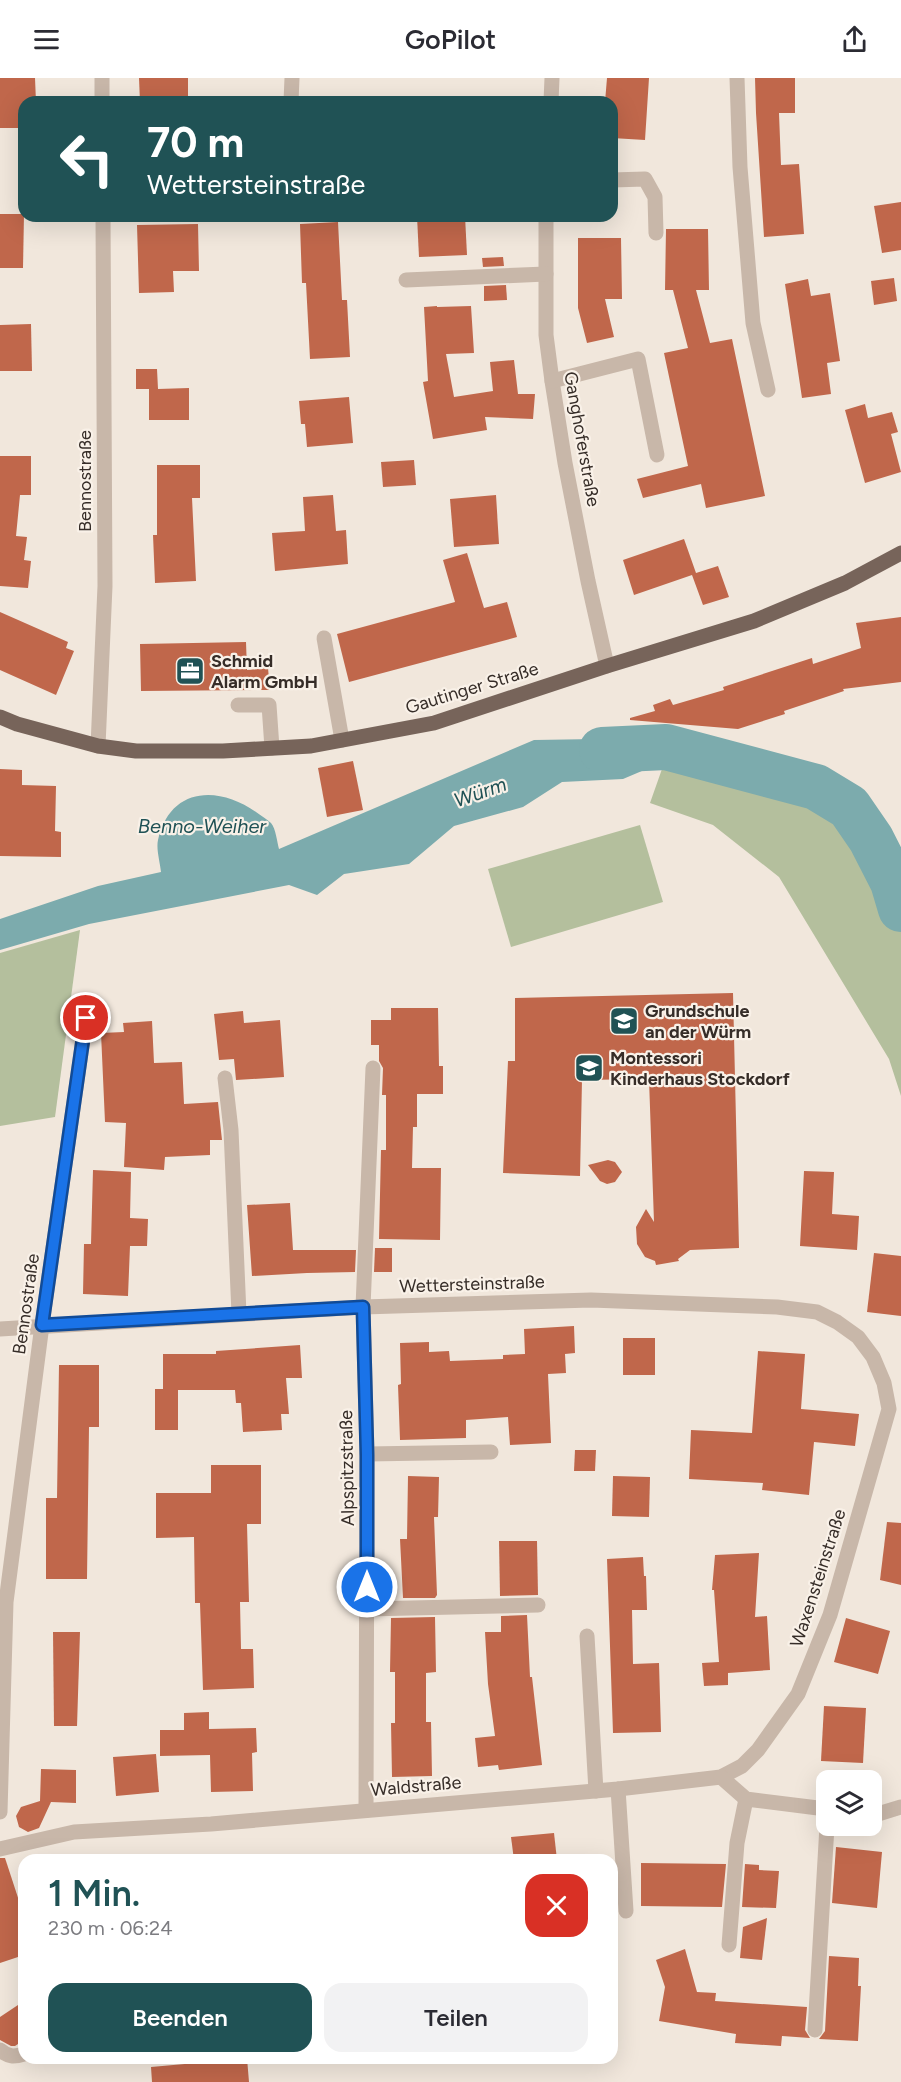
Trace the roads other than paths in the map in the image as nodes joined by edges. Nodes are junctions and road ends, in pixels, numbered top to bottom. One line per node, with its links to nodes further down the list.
1 (102, 78): 5 (street)
2 (292, 78): 6 (street)
3 (552, 78): 7 (street)
4 (737, 78): 15 (street)
5 (102, 96)
6 (291, 96)
7 (551, 96)
8 (618, 180): 11 (street)
9 (103, 222): 23 (street, Bennostraße)
10 (546, 222): 12 (street, Ganghoferstraße)
11 (656, 233)
12 (546, 274): 13 (street); 14 (street, Ganghoferstraße)
13 (406, 280)
14 (552, 381): 16 (street); 19 (street, Ganghoferstraße)
15 (768, 390)
16 (657, 455)
17 (901, 553): 19 (main road, Gautinger Straße)
18 (324, 638): 22 (street)
19 (607, 666): 22 (main road, Gautinger Straße)
20 (237, 705): 24 (street)
21 (0, 717): 23 (main road, Gautinger Straße)
22 (342, 740): 24 (main road, Gautinger Straße)
23 (98, 746): 24 (main road, Gautinger Straße)
24 (272, 748)
25 (86, 1018): 30 (street, Bennostraße)
26 (373, 1068): 28 (street, Alpspitzstraße)
27 (225, 1078): 29 (street)
28 (363, 1307): 29 (street, Wettersteinstraße); 32 (street, Wettersteinstraße); 34 (street, Alpspitzstraße)
29 (239, 1314): 30 (street, Wettersteinstraße)
30 (42, 1325): 31 (street, Wettersteinstraße); 45 (street, Bennostraße)
31 (0, 1329)
32 (895, 1408): 38 (street, Waxensteinstraße)
33 (491, 1452): 34 (street)
34 (367, 1455): 36 (street, Alpspitzstraße)
35 (538, 1605): 36 (street)
36 (367, 1608): 44 (street, Alpspitzstraße)
37 (587, 1636): 40 (street)
38 (721, 1778): 39 (street, Waldstraße); 41 (street)
39 (618, 1789): 40 (street, Waldstraße); 49 (street)
40 (596, 1791): 44 (street, Waldstraße)
41 (746, 1799): 43 (street); 50 (street)
42 (901, 1807): 46 (street)
43 (816, 1808)
44 (366, 1810): 48 (street, Waldstraße)
45 (0, 1812)
46 (882, 1813)
47 (827, 1836): 51 (street)
48 (0, 1849)
49 (626, 1911)
50 (729, 1945)
51 (815, 2030)
52 (0, 2050): 53 (street)
53 (18, 2055)

